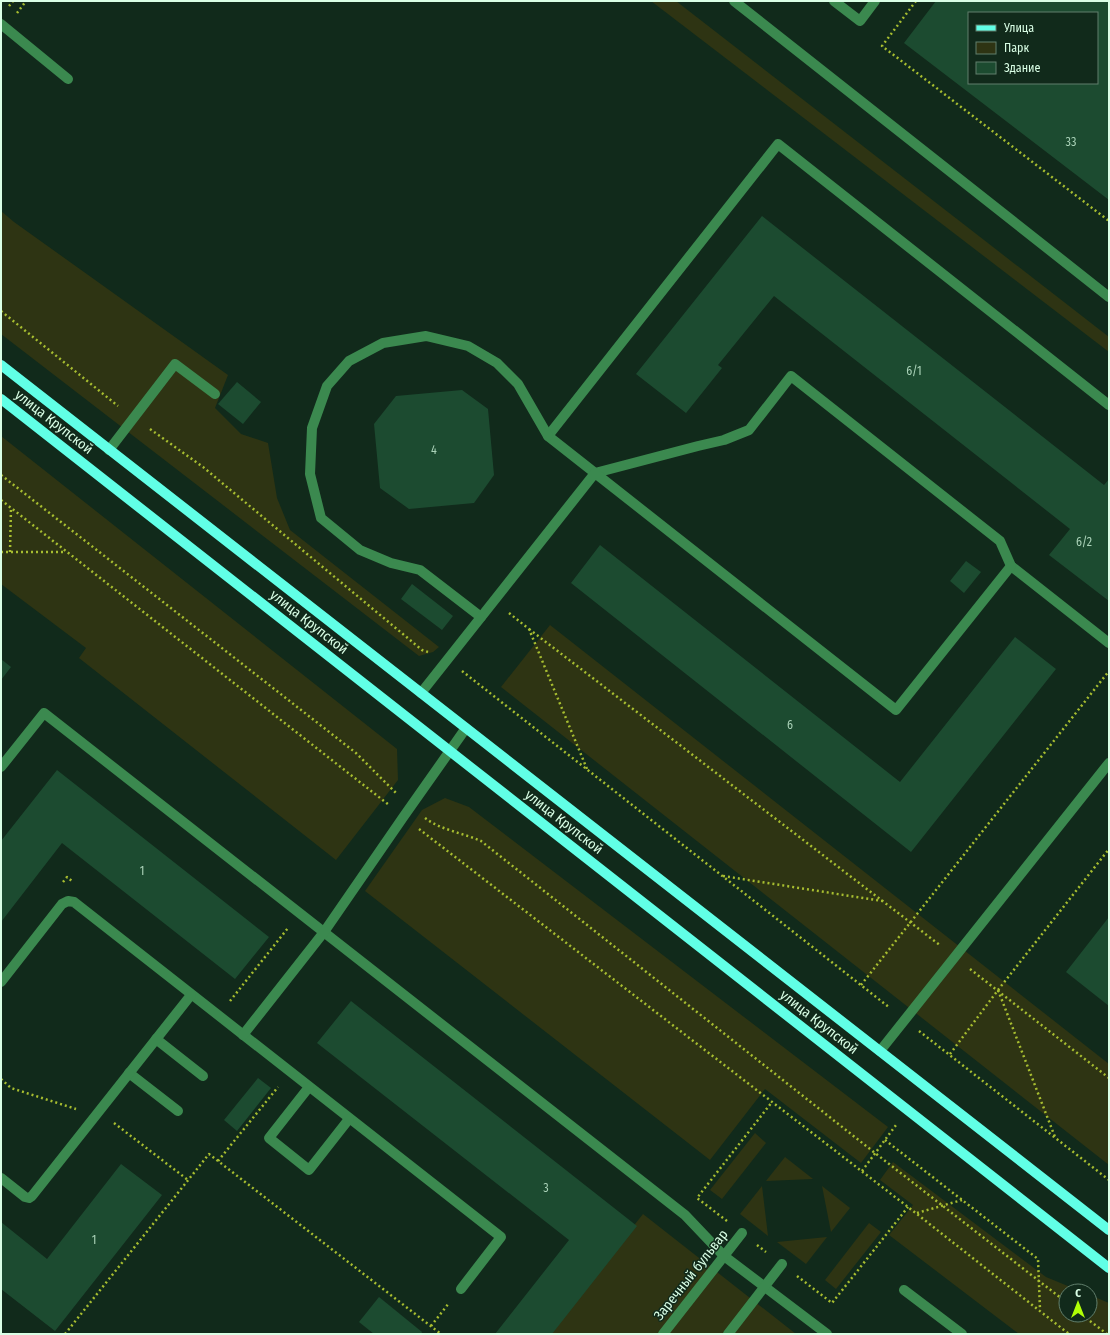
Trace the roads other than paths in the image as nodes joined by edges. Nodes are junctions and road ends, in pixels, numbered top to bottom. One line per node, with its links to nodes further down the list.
1 (734, 1): 6 (street)
2 (834, 1): 3 (street)
3 (875, 1)
4 (1, 24): 5 (street)
5 (68, 79)
6 (1109, 297)
7 (1, 365): 12 (main road, улица Крупской)
8 (215, 394): 12 (street)
9 (1, 399): 19 (main road, улица Крупской)
10 (1109, 405): 11 (street)
11 (548, 436): 13 (street); 15 (street)
12 (109, 450): 17 (main road, улица Крупской)
13 (595, 473): 14 (street); 14 (street); 15 (street)
14 (1011, 566): 16 (street)
15 (481, 617): 17 (street)
16 (1109, 643)
17 (421, 693): 18 (main road, улица Крупской)
18 (466, 728): 19 (street); 27 (main road, улица Крупской)
19 (450, 751): 22 (street); 38 (main road, улица Крупской)
20 (1109, 763): 27 (street)
21 (1, 767): 22 (street)
22 (324, 932): 25 (street); 36 (street)
23 (1, 982): 24 (street)
24 (191, 994): 25 (street); 26 (street)
25 (243, 1035): 30 (street)
26 (156, 1039): 28 (street); 29 (street)
27 (880, 1051): 34 (main road, улица Крупской)
28 (129, 1073): 31 (street); 33 (street)
29 (203, 1076)
30 (309, 1087): 32 (street); 32 (street)
31 (178, 1111)
32 (349, 1119): 40 (street)
33 (1, 1178)
34 (1109, 1230)
35 (742, 1233): 36 (street, Заречный бульвар)
36 (724, 1256): 39 (street); 42 (street, Заречный бульвар)
37 (782, 1264): 39 (street)
38 (1109, 1268)
39 (765, 1287): 43 (street); 44 (street)
40 (460, 1289)
41 (904, 1290): 45 (street)
42 (662, 1334)
43 (728, 1334)
44 (826, 1334)
45 (962, 1334)

